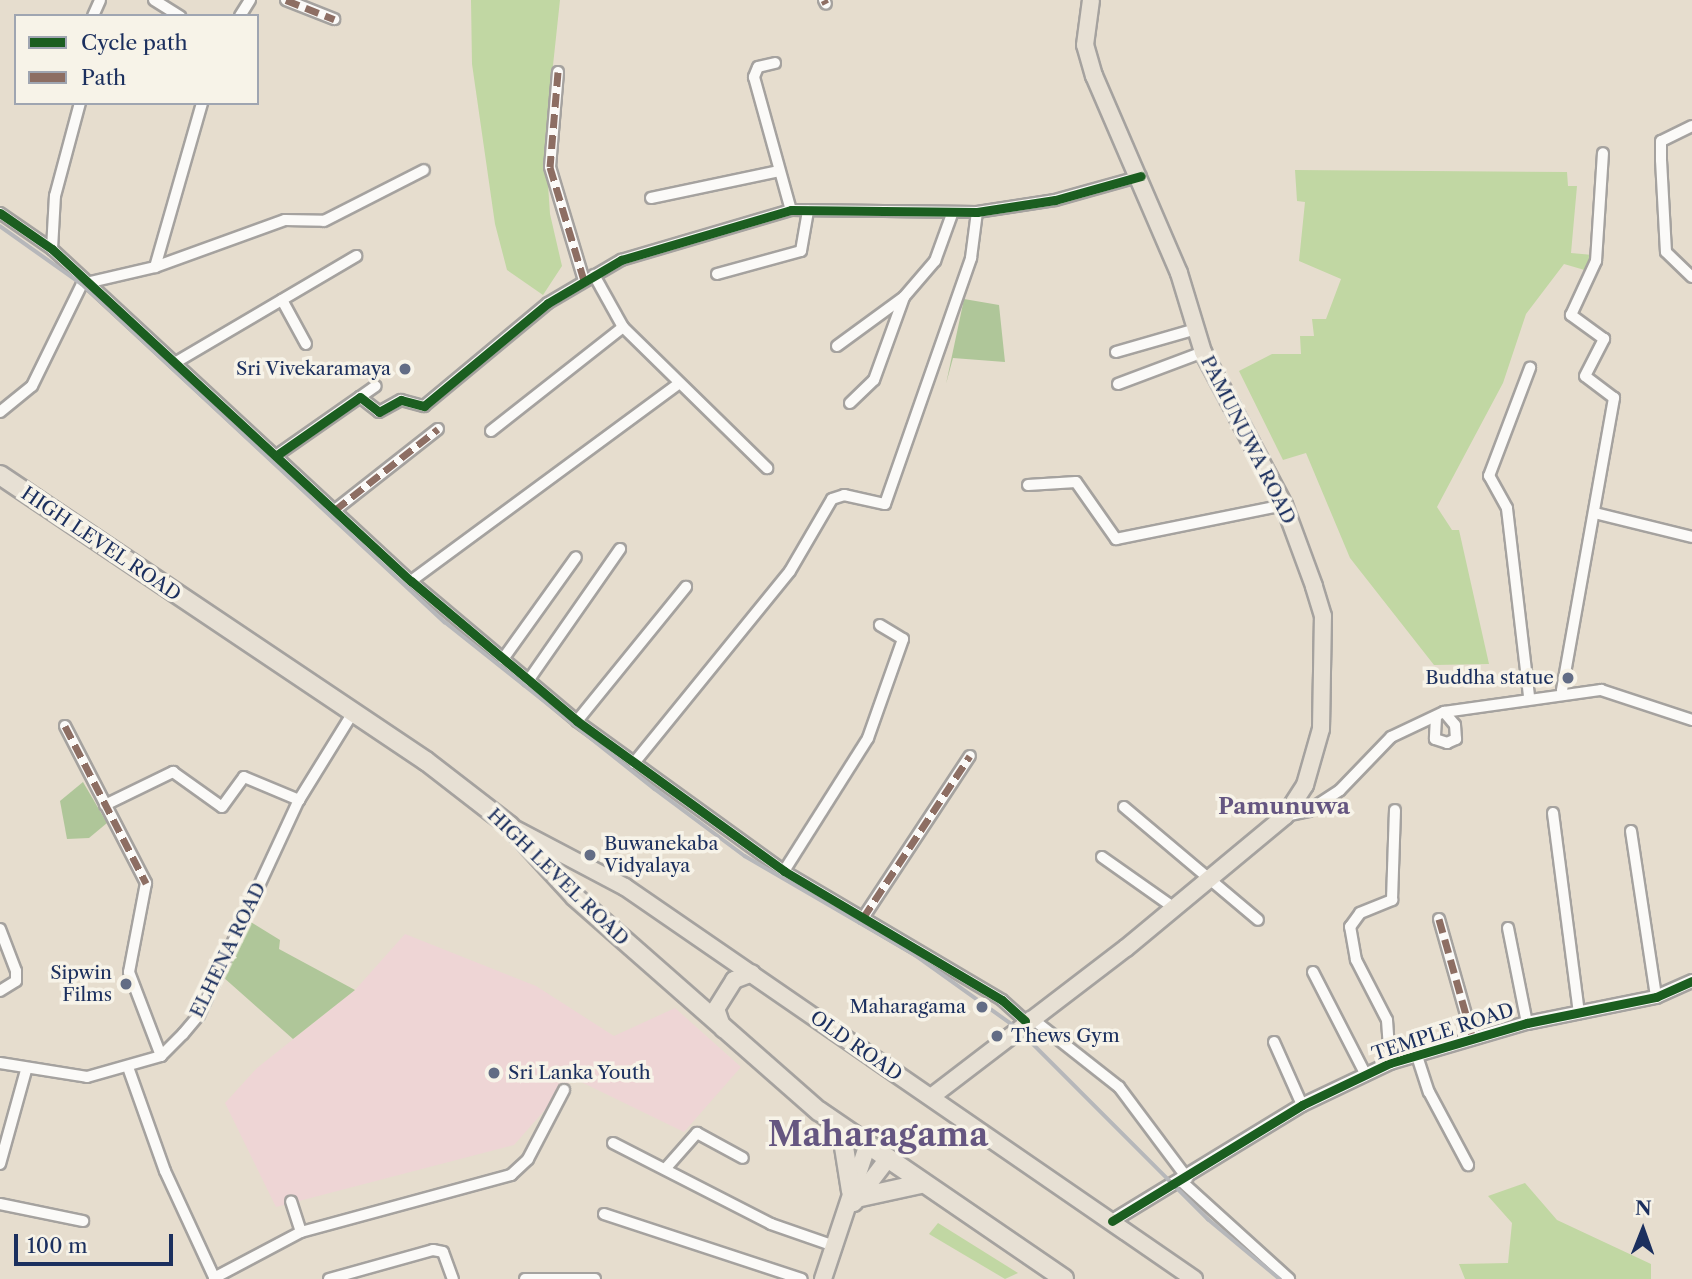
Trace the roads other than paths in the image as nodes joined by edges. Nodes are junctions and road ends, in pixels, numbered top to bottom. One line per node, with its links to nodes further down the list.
1 (154, 0): 4 (street)
2 (286, 0): 5 (street)
3 (1091, 0): 14 (main road, PAMUNUWA ROAD)
4 (177, 14)
5 (334, 19)
6 (775, 63): 13 (street)
7 (558, 72): 26 (street)
8 (79, 105): 21 (street)
9 (201, 105): 23 (street)
10 (1692, 126): 25 (street)
11 (1603, 153): 52 (street)
12 (424, 170): 23 (street)
13 (779, 171): 15 (street); 16 (street)
14 (1141, 176): 18 (street); 31 (main road, PAMUNUWA ROAD)
15 (651, 198)
16 (791, 211): 17 (street); 26 (street)
17 (808, 211): 20 (street); 24 (street)
18 (977, 212): 20 (street); 68 (street)
19 (0, 213): 21 (street)
20 (952, 214): 28 (street)
21 (52, 249): 27 (street)
22 (356, 256): 29 (street)
23 (155, 267): 27 (street)
24 (717, 274)
25 (1692, 276)
26 (589, 277): 30 (street); 41 (street)
27 (87, 283): 36 (street); 43 (street)
28 (904, 297): 33 (street); 42 (street)
29 (282, 300): 32 (street); 36 (street)
30 (623, 327): 38 (street); 45 (street)
31 (1196, 329): 34 (street); 35 (main road, PAMUNUWA ROAD)
32 (306, 344)
33 (837, 346)
34 (1116, 352)
35 (1203, 352): 39 (street); 50 (main road, PAMUNUWA ROAD)
36 (178, 361): 46 (street)
37 (1530, 368): 62 (street)
38 (678, 384): 47 (street); 56 (street)
39 (1118, 384)
40 (376, 386): 41 (street)
41 (360, 397): 46 (street)
42 (850, 403)
43 (0, 412)
44 (439, 429): 51 (street)
45 (491, 431)
46 (277, 455): 51 (street)
47 (767, 468)
48 (0, 475): 63 (highway, HIGH LEVEL ROAD)
49 (1028, 485): 50 (street)
50 (1284, 505): 74 (main road, PAMUNUWA ROAD)
51 (335, 510): 56 (street)
52 (1595, 513): 53 (street); 61 (street)
53 (1692, 537)
54 (620, 549): 60 (street)
55 (576, 557): 59 (street)
56 (411, 581): 59 (street)
57 (686, 587): 64 (street)
58 (880, 625): 78 (street)
59 (503, 659): 60 (street)
60 (528, 681): 64 (street)
61 (1562, 690): 62 (street); 65 (street)
62 (1529, 696): 74 (street)
63 (354, 711): 69 (street, ELHENA ROAD); 75 (highway, HIGH LEVEL ROAD)
64 (577, 720): 68 (street)
65 (1692, 720)
66 (65, 726): 70 (street)
67 (970, 756): 81 (street)
68 (634, 763): 78 (street)
69 (299, 800): 70 (street); 97 (street, ELHENA ROAD)
70 (105, 806): 97 (street)
71 (1124, 807): 79 (street)
72 (1395, 810): 100 (street)
73 (1553, 813): 91 (street)
74 (1285, 816): 79 (main road, PAMUNUWA ROAD)
75 (510, 826): 87 (main road, OLD ROAD); 94 (highway, HIGH LEVEL ROAD)
76 (1631, 831): 90 (street)
77 (1102, 857): 80 (street)
78 (784, 870): 81 (street)
79 (1210, 877): 80 (main road, PAMUNUWA ROAD); 82 (street)
80 (1173, 907): 92 (main road, PAMUNUWA ROAD)
81 (863, 918): 92 (street)
82 (1258, 919)
83 (1439, 919): 95 (street)
84 (1508, 928): 93 (street)
85 (0, 929): 89 (street)
86 (1312, 972): 103 (street)
87 (752, 973): 94 (main road); 105 (main road, OLD ROAD)
88 (1692, 981): 90 (street, TEMPLE ROAD)
89 (0, 991)
90 (1656, 996): 91 (street, TEMPLE ROAD)
91 (1579, 1013): 93 (street, TEMPLE ROAD)
92 (1028, 1019): 105 (main road, PAMUNUWA ROAD); 115 (street)
93 (1527, 1023): 95 (street, TEMPLE ROAD)
94 (724, 1031): 107 (highway, HIGH LEVEL ROAD)
95 (1473, 1039): 98 (street, TEMPLE ROAD)
96 (1274, 1042): 106 (street)
97 (160, 1056): 102 (street, ELHENA ROAD)
98 (1417, 1056): 100 (street, TEMPLE ROAD); 113 (street)
99 (0, 1063): 101 (street, ELHENA ROAD)
100 (1390, 1063): 103 (street, TEMPLE ROAD)
101 (26, 1070): 102 (street, ELHENA ROAD); 112 (street)
102 (129, 1070): 126 (street)
103 (1366, 1075): 106 (street, TEMPLE ROAD)
104 (564, 1090): 123 (street)
105 (931, 1097): 121 (main road, OLD ROAD)
106 (1302, 1105): 115 (street, TEMPLE ROAD)
107 (841, 1128): 109 (highway, HIGH LEVEL ROAD); 117 (highway)
108 (613, 1143): 114 (street)
109 (867, 1147): 111 (highway, HIGH LEVEL ROAD); 117 (main road)
110 (743, 1158): 114 (street)
111 (886, 1161): 116 (highway, HIGH LEVEL ROAD); 117 (main road)
112 (0, 1164)
113 (1468, 1165)
114 (666, 1168): 124 (street)
115 (1184, 1180): 121 (street, TEMPLE ROAD); 134 (street)
116 (920, 1184): 117 (highway); 125 (highway, HIGH LEVEL ROAD)
117 (854, 1199): 124 (main road)
118 (291, 1202): 123 (street)
119 (0, 1204): 122 (street)
120 (604, 1214): 131 (street)
121 (1112, 1221): 133 (main road, OLD ROAD)
122 (83, 1222)
123 (301, 1232): 126 (street)
124 (834, 1246): 132 (main road)
125 (1058, 1277)
126 (215, 1278)
127 (329, 1279): 128 (street)
128 (453, 1279)
129 (525, 1279): 130 (street)
130 (595, 1279)
131 (802, 1279)
132 (823, 1279)
133 (1194, 1279)
134 (1289, 1279)

